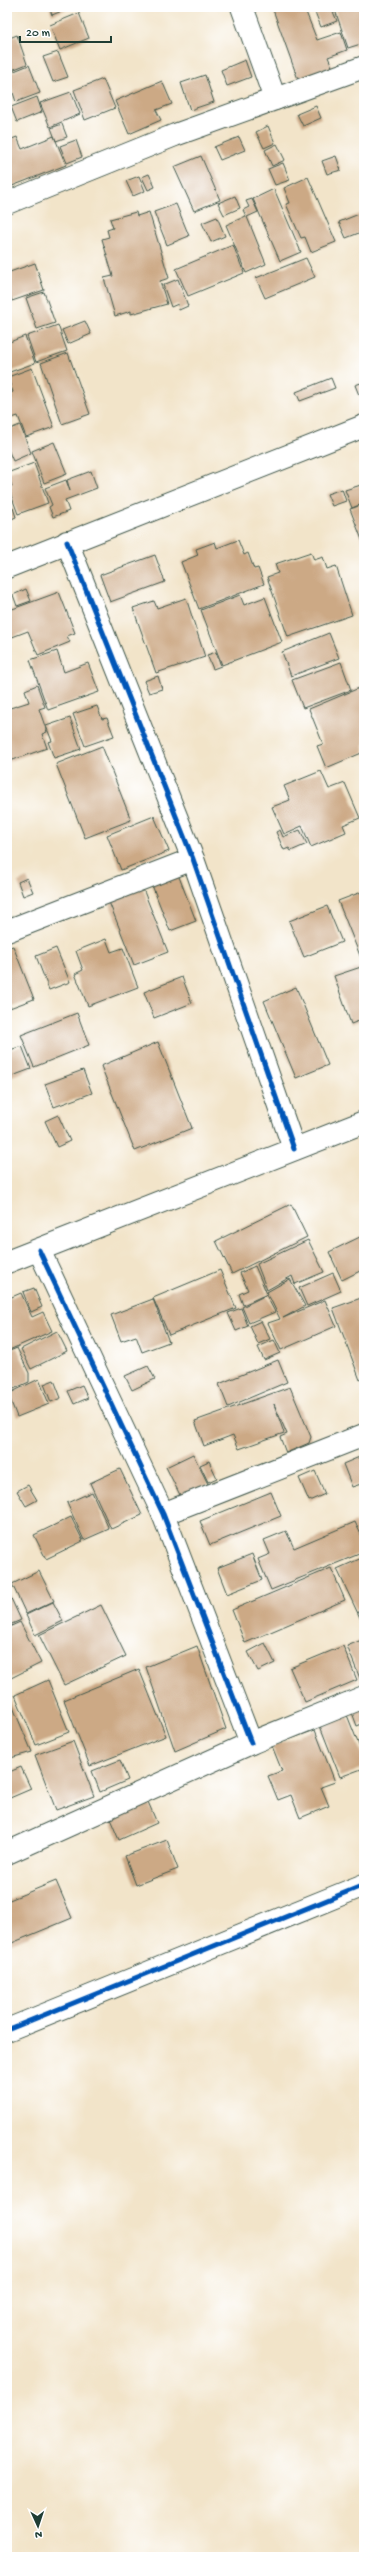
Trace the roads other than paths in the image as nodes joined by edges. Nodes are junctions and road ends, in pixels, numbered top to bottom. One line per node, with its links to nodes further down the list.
1 (242, 7): 3 (street)
2 (364, 67): 3 (street)
3 (275, 99): 4 (street)
4 (7, 203)
5 (363, 429): 6 (street)
6 (68, 542): 7 (street); 8 (street)
7 (7, 567)
8 (193, 859): 9 (street); 11 (street)
9 (7, 931)
10 (364, 1122): 11 (street)
11 (294, 1149): 12 (street)
12 (40, 1250): 13 (street); 15 (street)
13 (7, 1262)
14 (364, 1435): 15 (street)
15 (163, 1514): 17 (street)
16 (364, 1697): 17 (street)
17 (252, 1743): 18 (street)
18 (7, 1853)
19 (364, 1885): 20 (street)
20 (7, 2030)

